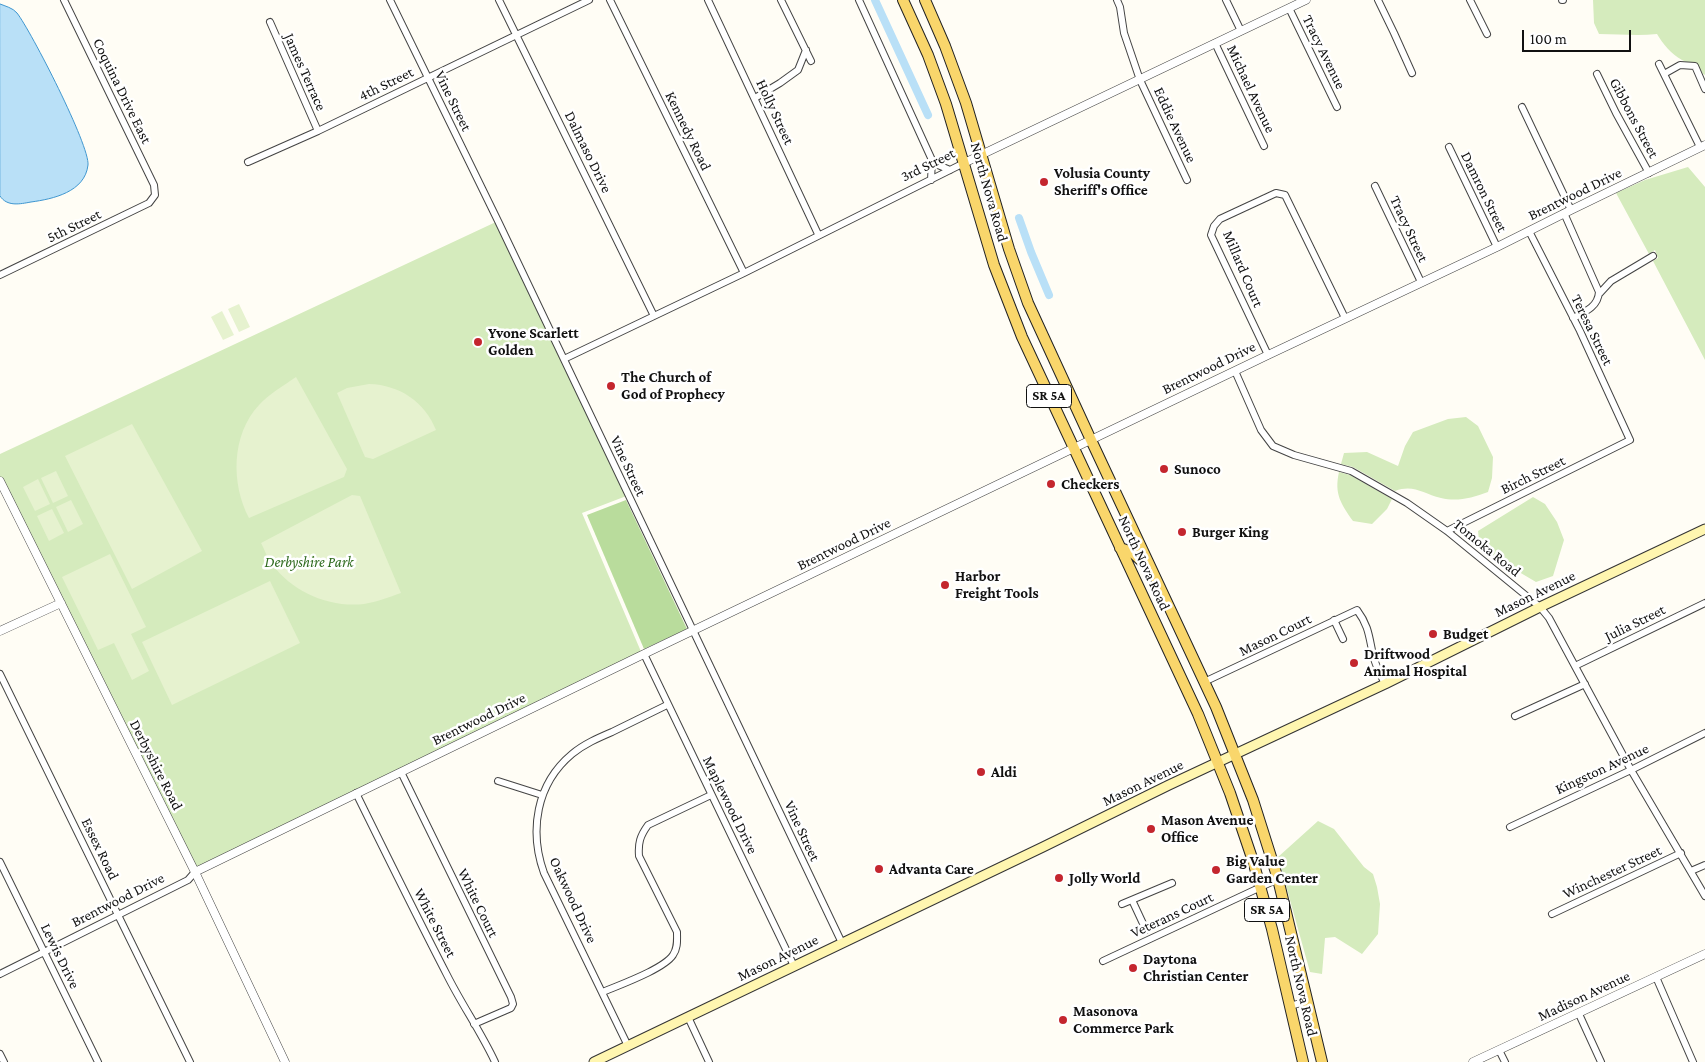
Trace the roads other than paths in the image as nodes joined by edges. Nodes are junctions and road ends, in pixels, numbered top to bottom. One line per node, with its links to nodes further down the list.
1 (64, 0): 47 (street, Coquina Drive East)
2 (390, 0): 28 (street, Vine Street)
3 (499, 0): 20 (street, Dalmaso Drive)
4 (589, 0): 20 (street, 4th Street)
5 (610, 0): 53 (street, Kennedy Road)
6 (708, 0): 31 (street, Holly Street)
7 (781, 0): 22 (street)
8 (859, 0): 39 (street)
9 (903, 0): 41 (main road, North Nova Road / SR 5A)
10 (925, 0): 38 (main road, North Nova Road / SR 5A)
11 (1117, 0): 29 (street, Eddie Avenue)
12 (1226, 0): 18 (street)
13 (1306, 0): 16 (street, 3rd Street)
14 (1378, 0): 25 (street)
15 (1470, 0): 19 (street)
16 (1289, 8): 18 (street, 3rd Street); 32 (street, Tracy Avenue)
17 (270, 22): 34 (street, James Terrace)
18 (1241, 31): 21 (street, 3rd Street)
19 (1487, 34)
20 (516, 35): 28 (street, 4th Street); 57 (street, Dalmaso Drive)
21 (1215, 44): 29 (street, 3rd Street); 35 (street, Michael Avenue)
22 (806, 50): 23 (street); 31 (street)
23 (811, 61)
24 (1659, 64): 27 (street)
25 (1412, 73)
26 (1597, 74): 43 (street, Gibbons Street)
27 (1664, 74): 30 (street); 36 (street)
28 (428, 78): 34 (street, 4th Street); 61 (street, Vine Street)
29 (1140, 80): 38 (street, 3rd Street); 45 (street, Eddie Avenue)
30 (1705, 89)
31 (755, 98): 50 (street, Holly Street)
32 (1337, 107)
33 (1522, 107): 48 (street)
34 (318, 131): 40 (street, 4th Street)
35 (1264, 146)
36 (1703, 146): 43 (street, Brentwood Drive)
37 (1449, 147): 51 (street, Damron Street)
38 (982, 153): 41 (street, 3rd Street); 63 (main road, North Nova Road / SR 5A)
39 (932, 160): 42 (street); 44 (street)
40 (248, 162)
41 (964, 163): 42 (street, 3rd Street); 65 (main road, North Nova Road / SR 5A)
42 (950, 170): 44 (street, 3rd Street)
43 (1649, 173): 48 (street, Brentwood Drive)
44 (931, 180): 50 (street, 3rd Street)
45 (1187, 180)
46 (1375, 186): 55 (street, Tracy Street)
47 (155, 195): 54 (street, 5th Street)
48 (1567, 212): 49 (street, Brentwood Drive); 56 (street)
49 (1528, 232): 51 (street, Brentwood Drive); 59 (street, Teresa Street)
50 (818, 234): 53 (street, 3rd Street)
51 (1497, 248): 55 (street, Brentwood Drive)
52 (1654, 256): 56 (street)
53 (744, 272): 57 (street, 3rd Street)
54 (0, 275)
55 (1421, 282): 58 (street, Brentwood Drive)
56 (1599, 294): 59 (street)
57 (654, 316): 61 (street, 3rd Street)
58 (1345, 318): 60 (street, Brentwood Drive); 60 (street, Millard Court)
59 (1573, 318): 64 (street, Teresa Street)
60 (1268, 355): 62 (street, Brentwood Drive)
61 (564, 359): 75 (street, Vine Street)
62 (1235, 371): 63 (street, Brentwood Drive); 68 (street, Tomoka Road)
63 (1091, 440): 65 (street, Brentwood Drive); 70 (main road, North Nova Road / SR 5A)
64 (1630, 440): 68 (street, Birch Street)
65 (1074, 449): 69 (main road, North Nova Road / SR 5A); 75 (street, Brentwood Drive)
66 (0, 482): 71 (street, Derbyshire Road)
67 (1705, 530): 73 (main road, Mason Avenue)
68 (1447, 531): 73 (street, Tomoka Road)
69 (1120, 548): 70 (main road); 88 (main road, North Nova Road / SR 5A)
70 (1152, 570): 81 (main road, North Nova Road / SR 5A)
71 (61, 603): 76 (street); 100 (street, Derbyshire Road)
72 (1705, 604): 79 (street, Julia Street)
73 (1540, 607): 79 (street, Tomoka Road); 82 (main road, Mason Avenue)
74 (1334, 620): 77 (street); 81 (street, Mason Court); 82 (street, Mason Court)
75 (693, 630): 78 (street, Brentwood Drive); 110 (street, Vine Street)
76 (0, 631)
77 (1343, 639)
78 (644, 654): 84 (street, Maplewood Drive); 90 (street, Brentwood Drive)
79 (1575, 666): 83 (street, Tomoka Road)
80 (0, 674): 108 (street, Essex Road)
81 (1204, 682): 87 (main road, North Nova Road / SR 5A)
82 (1385, 684): 87 (main road, Mason Avenue)
83 (1585, 684): 85 (street); 89 (street, Tomoka Road)
84 (667, 705): 93 (street, Oakwood Drive); 94 (street, Maplewood Drive)
85 (1515, 716)
86 (1705, 733): 89 (street, Kingston Avenue)
87 (1235, 754): 88 (main road, Mason Avenue); 101 (main road, North Nova Road / SR 5A)
88 (1218, 762): 103 (main road, North Nova Road / SR 5A); 110 (main road, Mason Avenue)
89 (1631, 770): 95 (street, Kingston Avenue); 96 (street, Tomoka Road)
90 (401, 772): 92 (street, Brentwood Drive); 122 (street, White Court)
91 (498, 781): 93 (street)
92 (356, 793): 100 (street, Brentwood Drive); 122 (street, White Street)
93 (542, 795): 117 (street, Oakwood Drive)
94 (711, 795): 114 (street, Maplewood Drive); 117 (street)
95 (1510, 827)
96 (1681, 854): 99 (street, Tomoka Road); 107 (street, Winchester Street)
97 (0, 862): 111 (street, Lewis Drive)
98 (1705, 865): 99 (street)
99 (1691, 871): 104 (street, Tomoka Road)
100 (195, 872): 108 (street, Brentwood Drive); 130 (street, Derbyshire Road)
101 (1278, 879): 103 (street, Veterans Court); 118 (main road, North Nova Road / SR 5A)
102 (1172, 883): 105 (street)
103 (1261, 887): 113 (street, Veterans Court); 119 (main road, North Nova Road / SR 5A)
104 (1705, 896)
105 (1132, 900): 106 (street); 109 (street)
106 (1122, 904)
107 (1552, 914)
108 (119, 916): 111 (street, Brentwood Drive); 129 (street, Essex Road)
109 (1146, 930)
110 (842, 943): 114 (main road, Mason Avenue)
111 (44, 952): 115 (street, Brentwood Drive); 128 (street, Lewis Drive)
112 (1705, 954): 116 (street, Madison Avenue)
113 (1103, 961)
114 (794, 966): 121 (main road, Mason Avenue)
115 (0, 974)
116 (1656, 978): 120 (street, Madison Avenue); 139 (street)
117 (603, 992): 123 (street, Oakwood Drive)
118 (1308, 1002): 119 (street); 135 (main road, North Nova Road / SR 5A)
119 (1290, 1006): 134 (main road, North Nova Road / SR 5A)
120 (1579, 1014): 124 (street, Madison Avenue); 138 (street)
121 (688, 1017): 123 (main road, Mason Avenue); 133 (street)
122 (474, 1024): 131 (street, White Street)
123 (628, 1046): 126 (main road, Mason Avenue)
124 (1499, 1050): 136 (street, Madison Avenue); 137 (street)
125 (0, 1054): 127 (street)
126 (607, 1059): 132 (main road, Mason Avenue)
127 (4, 1062)
128 (98, 1062)
129 (190, 1062)
130 (285, 1062)
131 (495, 1062)
132 (594, 1062)
133 (708, 1062)
134 (1303, 1062)
135 (1322, 1062)
136 (1473, 1062)
137 (1505, 1062)
138 (1601, 1062)
139 (1693, 1062)

